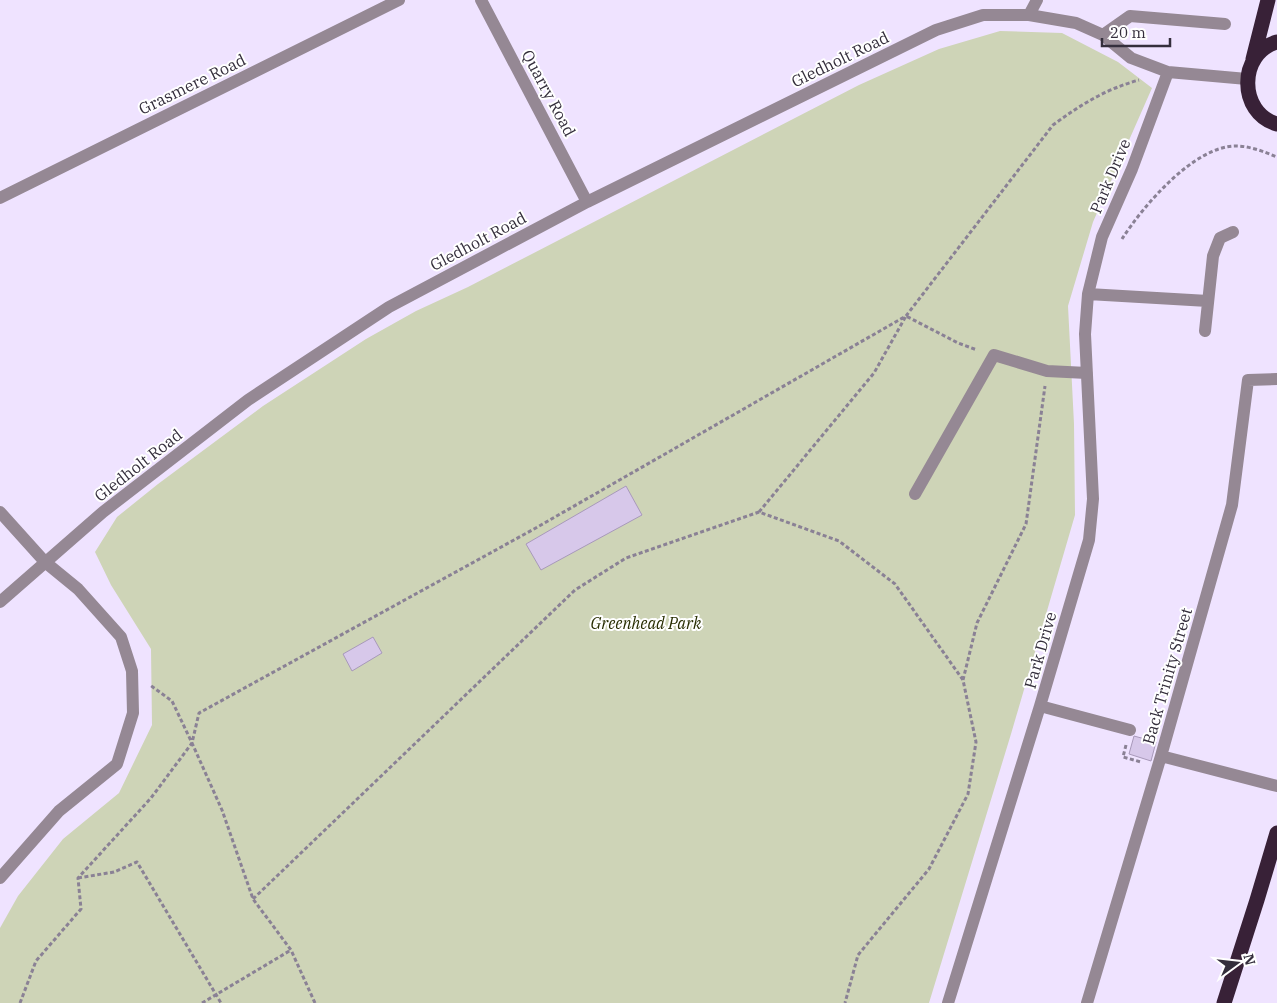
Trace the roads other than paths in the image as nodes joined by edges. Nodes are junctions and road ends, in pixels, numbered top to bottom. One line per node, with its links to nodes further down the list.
1 (399, 0): 13 (street, Grasmere Road)
2 (481, 0): 14 (street, Quarry Road)
3 (1037, 0): 5 (street)
4 (1268, 0): 9 (highway)
5 (1028, 15): 7 (street, Gledholt Road); 14 (street, Gledholt Road)
6 (1225, 24): 7 (street)
7 (1102, 35): 10 (street, Gledholt Road)
8 (1277, 42): 9 (highway)
9 (1253, 61): 11 (highway)
10 (1168, 72): 11 (street, Gledholt Road); 16 (street, Park Drive)
11 (1247, 78): 12 (highway)
12 (1276, 126)
13 (0, 198)
14 (587, 202): 23 (street, Gledholt Road)
15 (1233, 232): 17 (street)
16 (1088, 294): 17 (street); 19 (street, Park Drive)
17 (1208, 301): 18 (street)
18 (1205, 331)
19 (1087, 374): 21 (street); 25 (street, Park Drive)
20 (1277, 379): 27 (street, Back Trinity Street)
21 (915, 494)
22 (0, 512): 23 (street)
23 (45, 562): 24 (street, Gledholt Road); 30 (street)
24 (0, 602)
25 (1040, 706): 26 (street); 31 (street, Park Drive)
26 (1130, 730)
27 (1162, 756): 28 (street); 32 (street, Back Trinity Street)
28 (1277, 786)
29 (1277, 833): 33 (highway)
30 (0, 878)
31 (948, 1003)
32 (1087, 1003)
33 (1224, 1003)

